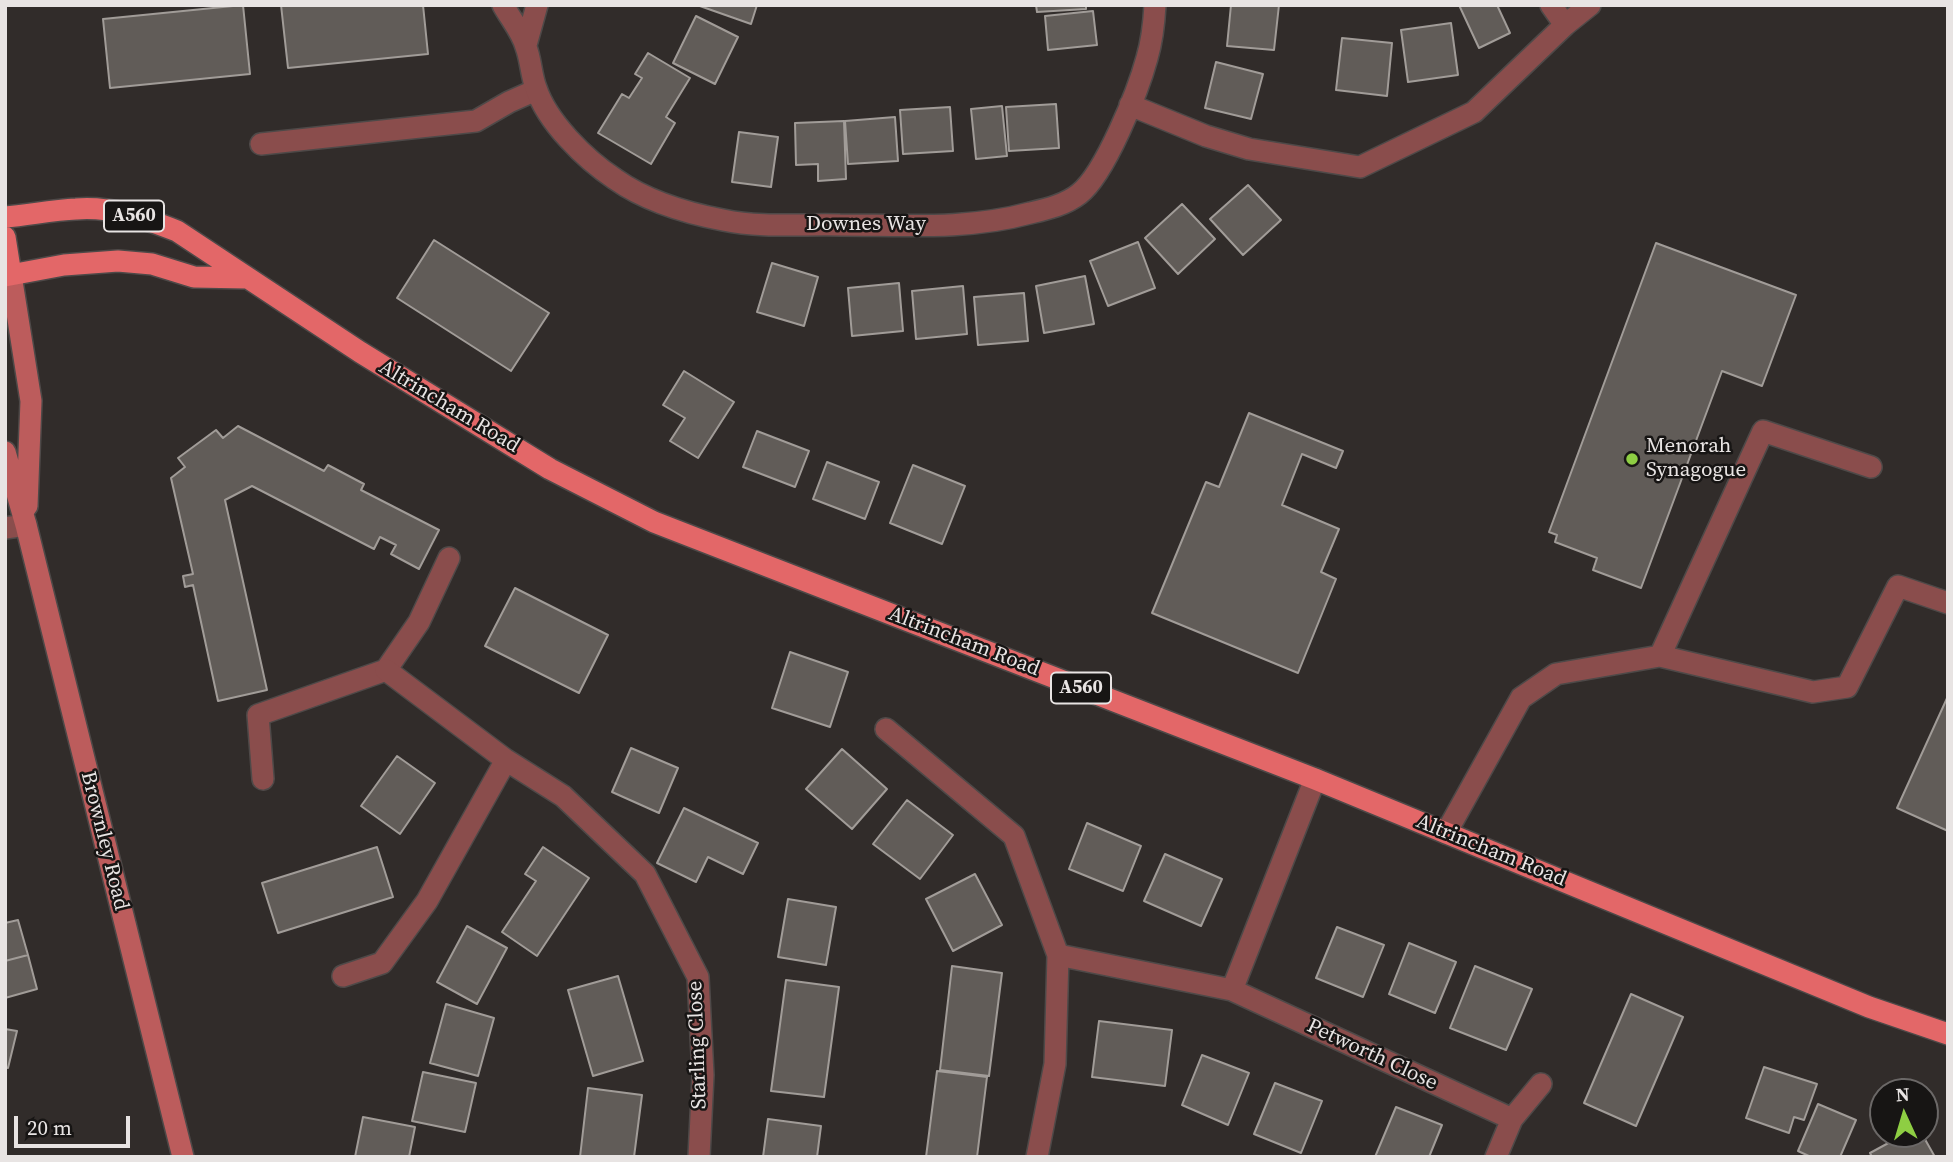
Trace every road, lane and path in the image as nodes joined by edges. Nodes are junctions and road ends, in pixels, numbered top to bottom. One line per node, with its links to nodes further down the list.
1 (503, 5): 7 (street, Downes Way)
2 (537, 5): 7 (street, Downes Way)
3 (1155, 5): 9 (street, Downes Way)
4 (1551, 5): 6 (street)
5 (1590, 5): 6 (street)
6 (1565, 25): 9 (street)
7 (526, 45): 8 (street, Downes Way)
8 (536, 90): 9 (street, Downes Way); 10 (street)
9 (1130, 105)
10 (261, 144)
11 (5, 217): 14 (main road, Altrincham Road / A560)
12 (5, 237): 13 (main road)
13 (8, 275): 14 (main road, A560); 17 (street)
14 (247, 278): 25 (main road, Altrincham Road / A560)
15 (5, 452): 17 (street)
16 (1871, 467): 20 (street)
17 (16, 527): 33 (street, Brownley Road)
18 (449, 558): 21 (street)
19 (1948, 603): 20 (street)
20 (1660, 656): 26 (street)
21 (386, 670): 23 (street, Starling Close); 24 (street)
22 (886, 729): 27 (street)
23 (506, 760): 28 (street); 34 (street, Starling Close)
24 (263, 779)
25 (1315, 779): 26 (main road, Altrincham Road / A560); 29 (street)
26 (1446, 833): 30 (main road, Altrincham Road / A560)
27 (1058, 954): 29 (street, Petworth Close); 35 (street)
28 (343, 976)
29 (1232, 990): 32 (street, Petworth Close)
30 (1948, 1034)
31 (1541, 1084): 32 (street)
32 (1513, 1119): 36 (street)
33 (175, 1154)
34 (699, 1157)
35 (1037, 1157)
36 (1496, 1157)

